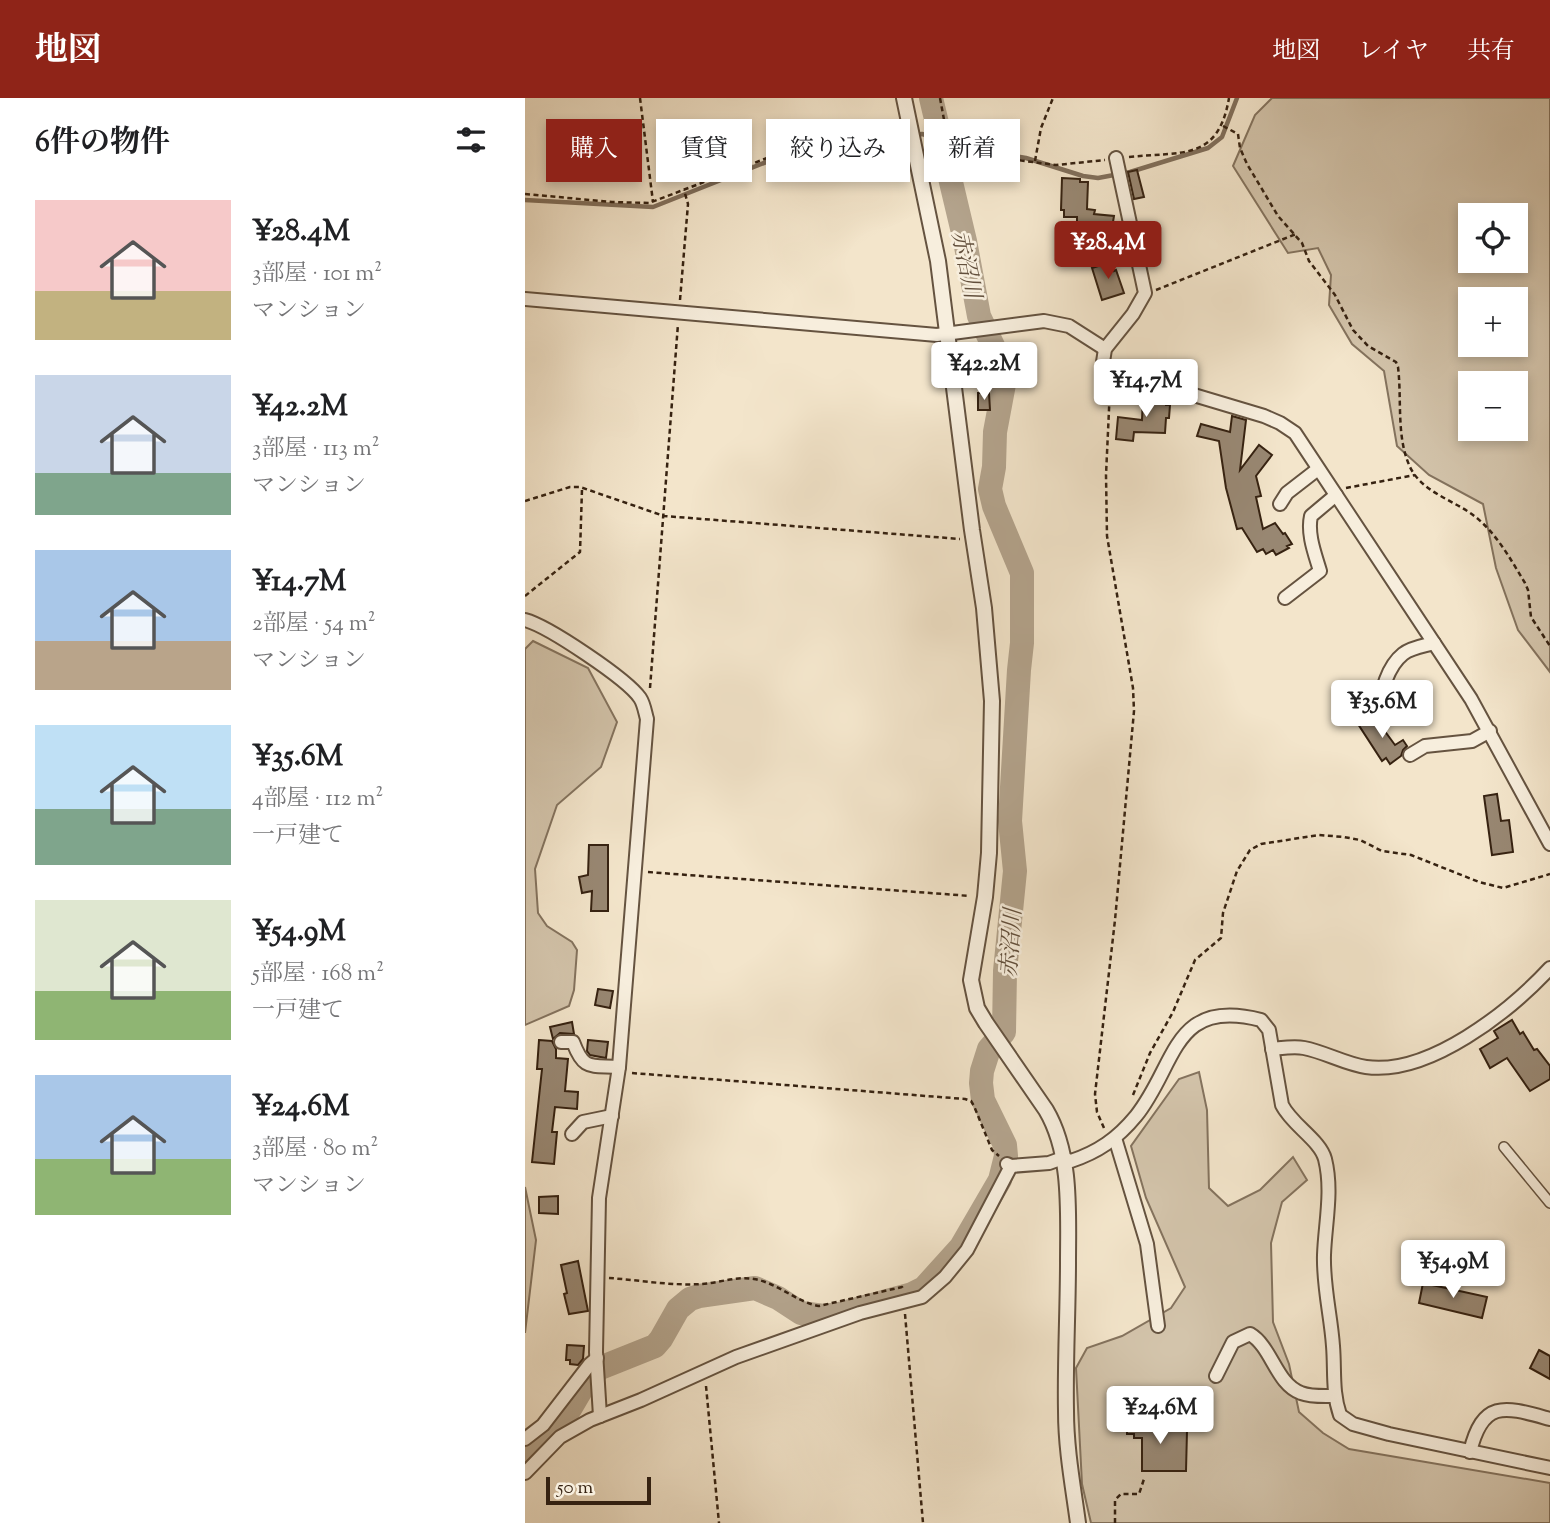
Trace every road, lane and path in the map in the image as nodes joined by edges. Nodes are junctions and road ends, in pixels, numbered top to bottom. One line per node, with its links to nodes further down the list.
1 (640, 98): 12 (path)
2 (904, 98): 7 (street)
3 (940, 98): 9 (path)
4 (1053, 98): 9 (path)
5 (1229, 98): 6 (path)
6 (1223, 126): 8 (path); 13 (path)
7 (913, 132): 10 (path); 17 (street)
8 (1116, 158): 9 (path); 14 (street)
9 (1035, 163)
10 (685, 191): 12 (path); 16 (path)
11 (525, 194): 12 (path)
12 (653, 202)
13 (1296, 234): 14 (path); 21 (path)
14 (1144, 295): 18 (street)
15 (525, 299): 16 (street)
16 (679, 313): 17 (street); 26 (path)
17 (949, 334): 18 (street); 27 (street)
18 (1105, 349): 19 (street)
19 (1111, 374): 20 (street); 48 (path)
20 (1318, 469): 23 (street); 25 (street)
21 (1415, 475): 23 (path); 32 (path)
22 (582, 489): 24 (path); 26 (path); 28 (path)
23 (1334, 493): 29 (street); 31 (street)
24 (525, 501)
25 (1280, 504)
26 (664, 516): 27 (path); 33 (path)
27 (974, 540): 40 (street)
28 (525, 596)
29 (1285, 598)
30 (525, 620): 38 (street)
31 (1434, 643): 34 (street); 35 (street)
32 (1550, 646)
33 (649, 692)
34 (1380, 710)
35 (1490, 732): 36 (street); 37 (street)
36 (1410, 755)
37 (1550, 844)
38 (635, 870): 40 (path); 44 (street)
39 (1550, 874): 46 (path)
40 (985, 897): 51 (street)
41 (1550, 968): 43 (street)
42 (561, 1042): 44 (street)
43 (1272, 1049): 46 (street); 59 (street)
44 (619, 1070): 45 (street); 50 (path)
45 (612, 1116): 47 (street); 53 (street)
46 (1131, 1123): 48 (street)
47 (572, 1134)
48 (1113, 1140): 51 (street); 55 (street)
49 (1504, 1147): 52 (street)
50 (995, 1153)
51 (1063, 1158): 54 (street); 71 (street)
52 (1550, 1203)
53 (597, 1277): 54 (path); 56 (street)
54 (903, 1295): 57 (street); 70 (path)
55 (1159, 1326)
56 (597, 1364): 60 (street); 62 (street)
57 (705, 1372): 60 (street); 69 (path)
58 (1216, 1376): 59 (street)
59 (1335, 1396): 65 (street)
60 (600, 1416): 64 (street)
61 (1550, 1419): 65 (street)
62 (543, 1425): 63 (street); 64 (street)
63 (525, 1439)
64 (555, 1442): 67 (street)
65 (1470, 1452): 66 (street)
66 (1550, 1468)
67 (525, 1473)
68 (1144, 1479): 72 (path)
69 (719, 1523)
70 (923, 1523)
71 (1079, 1523)
72 (1115, 1523)

